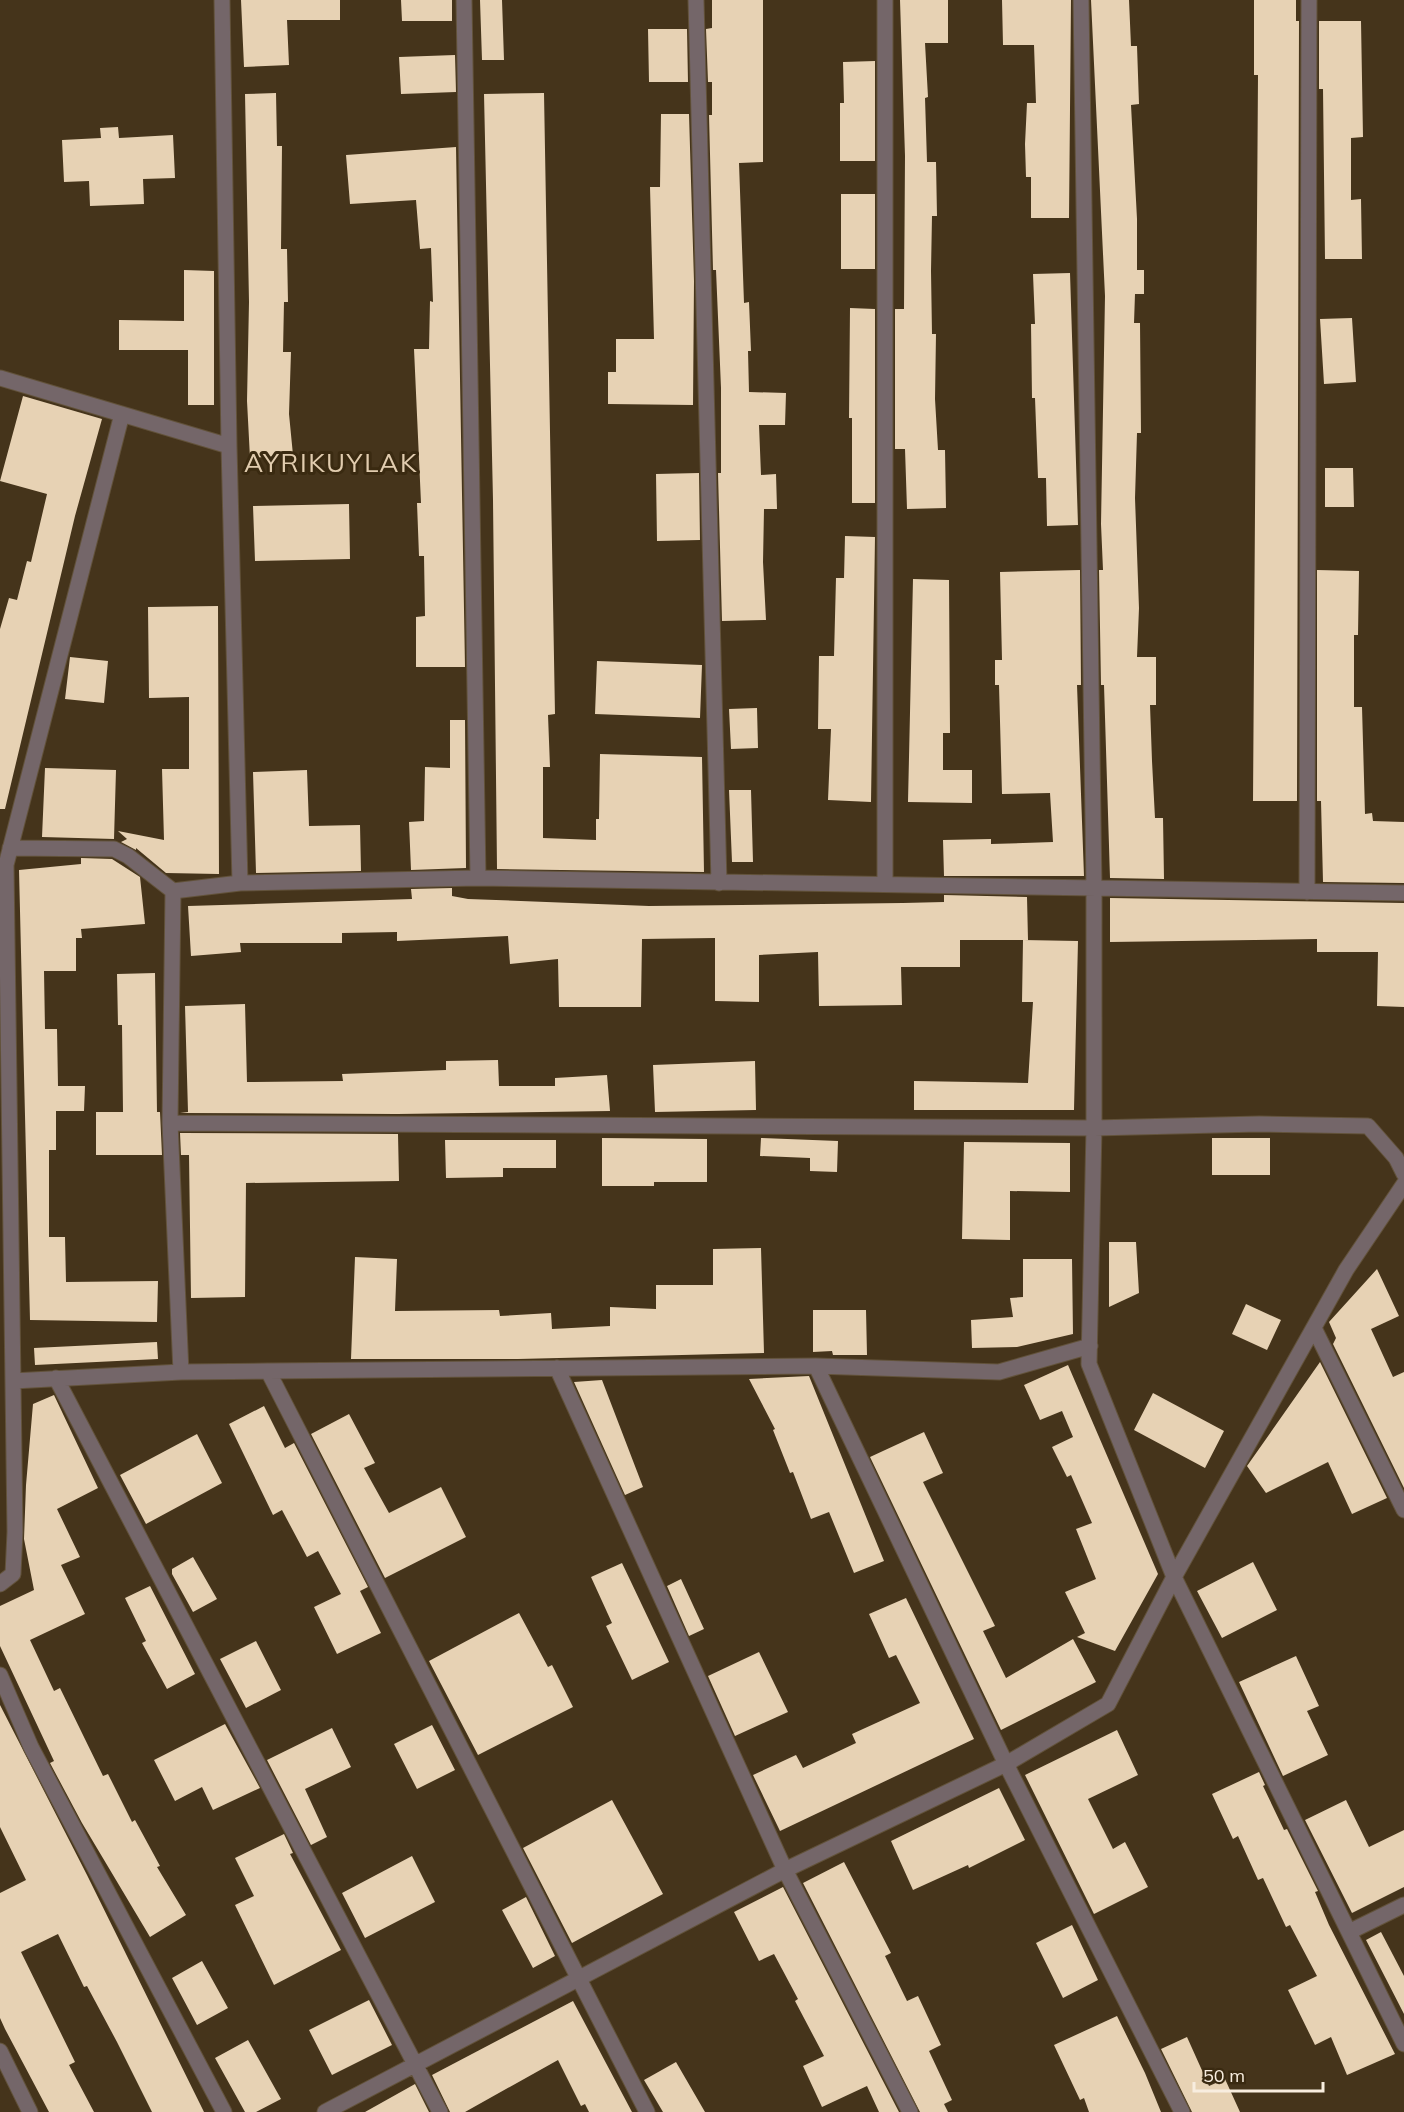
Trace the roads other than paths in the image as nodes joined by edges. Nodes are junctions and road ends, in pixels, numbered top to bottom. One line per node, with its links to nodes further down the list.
1 (222, 0): 9 (street)
2 (464, 0): 11 (street)
3 (696, 0): 13 (street)
4 (885, 0): 14 (street)
5 (1081, 0): 15 (street)
6 (1309, 0): 17 (street)
7 (0, 378): 8 (street)
8 (122, 414): 9 (street); 10 (street)
9 (229, 446): 12 (street)
10 (10, 848): 16 (street); 30 (street)
11 (478, 878): 12 (street); 13 (street)
12 (240, 883): 16 (street)
13 (719, 883): 14 (street)
14 (885, 883): 15 (street)
15 (1094, 888): 17 (street); 20 (street)
16 (173, 891): 19 (street)
17 (1307, 892): 18 (street)
18 (1404, 893)
19 (170, 1123): 20 (street); 28 (street)
20 (1094, 1128): 21 (street); 24 (street)
21 (1404, 1174)
22 (1404, 1184): 23 (street)
23 (1314, 1328): 31 (street); 32 (street)
24 (1090, 1346): 25 (street); 32 (street)
25 (816, 1366): 26 (street); 35 (street)
26 (557, 1368): 27 (street); 36 (street)
27 (268, 1371): 28 (street); 39 (street)
28 (181, 1372): 29 (street)
29 (56, 1378): 30 (street); 42 (street)
30 (13, 1381): 33 (street)
31 (1404, 1510)
32 (1174, 1577): 35 (street); 38 (street)
33 (0, 1584)
34 (0, 1675): 44 (street)
35 (1006, 1764): 36 (street); 49 (street)
36 (785, 1870): 39 (street); 48 (street)
37 (1404, 1905): 38 (street)
38 (1348, 1932): 40 (street)
39 (577, 1978): 42 (street); 47 (street)
40 (1404, 2044)
41 (0, 2052): 43 (street)
42 (415, 2064): 45 (street); 46 (street)
43 (30, 2112)
44 (224, 2112)
45 (325, 2112)
46 (440, 2112)
47 (647, 2112)
48 (910, 2112)
49 (1182, 2112)

